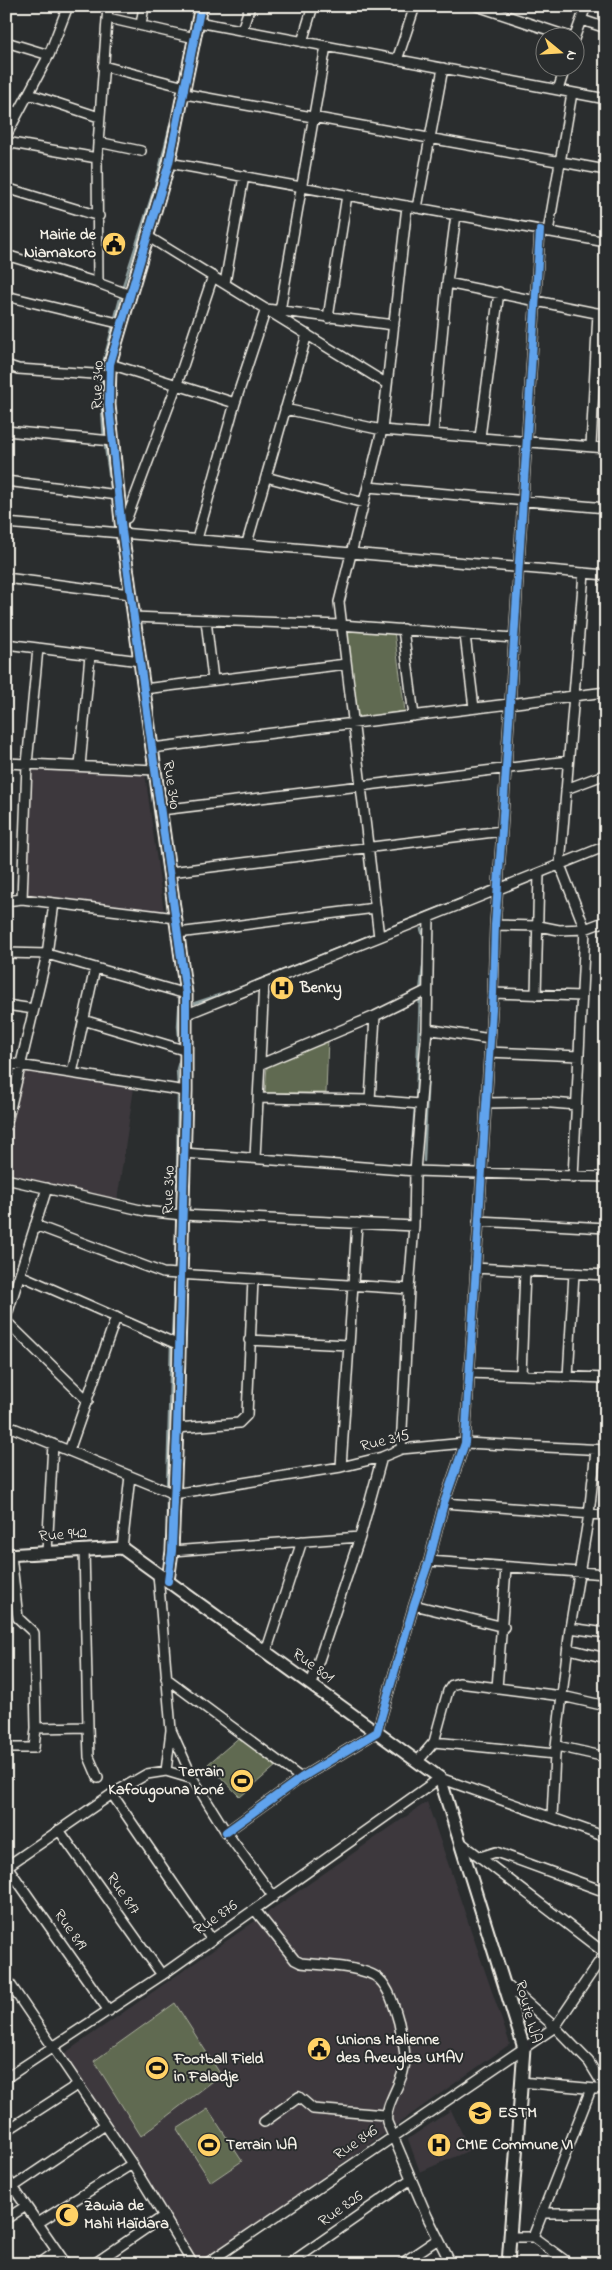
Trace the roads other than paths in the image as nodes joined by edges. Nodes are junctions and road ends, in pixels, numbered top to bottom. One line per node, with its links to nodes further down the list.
1 (68, 6): 22 (street)
2 (108, 6): 10 (street)
3 (144, 6): 13 (street)
4 (201, 6): 12 (street, Rue 340)
5 (250, 6): 17 (street)
6 (313, 6): 20 (street)
7 (415, 6): 23 (street)
8 (477, 6): 14 (street)
9 (586, 6): 11 (street)
10 (108, 18): 13 (street); 24 (street)
11 (582, 20): 15 (street); 16 (street)
12 (198, 22): 17 (street); 18 (street, Rue 340)
13 (141, 25): 18 (street)
14 (544, 28)
15 (578, 28)
16 (606, 28)
17 (242, 30): 20 (street)
18 (195, 38): 27 (street, Rue 340)
19 (6, 42): 22 (street)
20 (302, 42): 21 (street)
21 (326, 46): 23 (street); 35 (street)
22 (49, 55): 30 (street)
23 (398, 60): 25 (street)
24 (103, 66): 27 (street); 34 (street)
25 (443, 68): 28 (street); 37 (street)
26 (562, 78): 28 (street)
27 (185, 90): 35 (street); 43 (street, Rue 340)
28 (558, 90): 29 (street)
29 (572, 93): 31 (street); 42 (street)
30 (29, 94): 33 (street); 34 (street)
31 (606, 99)
32 (6, 108): 33 (street)
33 (17, 113): 36 (street)
34 (99, 117): 39 (street)
35 (314, 117): 37 (street); 46 (street)
36 (6, 136)
37 (430, 138): 42 (street); 50 (street)
38 (6, 142): 41 (street)
39 (98, 142): 40 (street); 41 (street)
40 (141, 151)
41 (97, 158): 52 (street)
42 (561, 162): 44 (street); 53 (street)
43 (169, 163): 45 (street); 54 (street, Rue 340)
44 (606, 170)
45 (244, 176): 46 (street); 60 (street)
46 (302, 187): 48 (street); 66 (street)
47 (6, 188): 52 (street)
48 (347, 195): 49 (street); 68 (street)
49 (407, 206): 50 (street); 70 (street)
50 (417, 208): 51 (street)
51 (456, 215): 53 (street); 59 (street)
52 (99, 216): 58 (street)
53 (544, 231): 55 (street); 64 (street)
54 (148, 236): 57 (street); 62 (street, Rue 340)
55 (606, 242)
56 (6, 254): 58 (street)
57 (212, 276): 60 (street); 74 (street)
58 (98, 283): 62 (street)
59 (447, 283): 61 (street); 80 (street)
60 (225, 284): 65 (street)
61 (499, 292): 64 (street); 81 (street)
62 (130, 295): 69 (street, Rue 340)
63 (6, 296): 69 (street)
64 (535, 301): 67 (street); 83 (street)
65 (266, 309): 66 (street); 71 (street); 76 (street)
66 (280, 311): 68 (street)
67 (602, 314): 84 (street)
68 (328, 318): 70 (street)
69 (122, 324): 73 (street, Rue 340)
70 (394, 325): 75 (street)
71 (307, 334): 75 (street); 77 (street)
72 (6, 365): 73 (street)
73 (109, 370): 74 (street); 82 (street, Rue 340)
74 (177, 384): 76 (street); 94 (street)
75 (387, 384): 78 (street)
76 (235, 403): 95 (street)
77 (285, 409): 78 (street); 86 (street)
78 (382, 430): 80 (street); 88 (street)
79 (6, 431): 82 (street)
80 (433, 432): 81 (street)
81 (480, 437): 83 (street)
82 (112, 441): 89 (street, Rue 340)
83 (527, 441): 84 (street); 90 (street)
84 (591, 446): 85 (street)
85 (606, 448)
86 (266, 477): 91 (street); 96 (street)
87 (6, 481): 89 (street)
88 (368, 487): 90 (street); 91 (street)
89 (118, 495): 94 (street, Rue 340)
90 (523, 501): 92 (street); 98 (street)
91 (364, 503): 97 (street)
92 (606, 508)
93 (6, 522): 94 (street)
94 (121, 526): 95 (street); 102 (street, Rue 340)
95 (197, 538): 96 (street)
96 (247, 544): 97 (street)
97 (351, 554): 98 (street); 105 (street)
98 (519, 567): 99 (street); 108 (street)
99 (584, 573): 100 (street); 117 (street)
100 (606, 575)
101 (6, 578): 102 (street)
102 (130, 594): 103 (street, Rue 340)
103 (133, 617): 104 (street); 112 (street, Rue 340)
104 (206, 620): 105 (street); 114 (street)
105 (341, 625): 106 (street); 113 (street)
106 (403, 629): 107 (street); 120 (street)
107 (465, 635): 108 (street); 119 (street)
108 (514, 638): 118 (street)
109 (6, 644): 110 (street)
110 (38, 648): 111 (street); 125 (street)
111 (90, 655): 112 (street); 126 (street)
112 (140, 661): 115 (street, Rue 340)
113 (346, 664): 114 (street); 121 (street)
114 (213, 680): 115 (street)
115 (144, 689): 122 (street, Rue 340)
116 (606, 692): 117 (street)
117 (574, 696): 118 (street); 123 (street)
118 (510, 704): 119 (street); 127 (street)
119 (474, 708): 120 (street)
120 (414, 716): 121 (street)
121 (353, 723): 122 (street); 130 (street)
122 (152, 748): 128 (street, Rue 340)
123 (568, 761): 127 (street); 131 (street)
124 (6, 763): 125 (street)
125 (27, 764): 126 (street); 140 (street)
126 (80, 766): 128 (street)
127 (506, 768): 130 (street); 133 (street)
128 (155, 770): 132 (street, Rue 340)
129 (606, 774): 131 (street)
130 (360, 785): 132 (street); 135 (street)
131 (566, 789): 136 (street)
132 (161, 810): 137 (street, Rue 340)
133 (502, 831): 135 (street); 139 (street)
134 (606, 846): 136 (street)
135 (368, 848): 137 (street); 143 (street)
136 (560, 865): 138 (street); 149 (street)
137 (170, 872): 145 (street, Rue 340)
138 (539, 873): 139 (street); 148 (street)
139 (498, 889): 144 (street); 147 (street)
140 (22, 900): 141 (street); 142 (street)
141 (6, 902)
142 (54, 903): 145 (street); 153 (street)
143 (375, 908): 150 (street); 151 (street)
144 (429, 917): 151 (street); 156 (street)
145 (176, 918): 150 (street, Rue 340)
146 (606, 921): 149 (street)
147 (495, 925): 148 (street); 157 (street)
148 (539, 926): 149 (street); 159 (street)
149 (585, 929): 160 (street)
150 (178, 933): 158 (street, Rue 340)
151 (379, 937): 155 (street)
152 (6, 953): 153 (street)
153 (47, 954): 154 (street); 162 (street)
154 (95, 968): 158 (street); 165 (street)
155 (264, 983): 163 (street); 172 (street)
156 (426, 992): 164 (street); 166 (street)
157 (492, 993): 159 (street); 167 (street)
158 (186, 994): 163 (street, Rue 340)
159 (536, 995): 160 (street)
160 (581, 996): 170 (street)
161 (6, 1005): 162 (street)
162 (34, 1009): 173 (street)
163 (187, 1014): 168 (street, Rue 340)
164 (375, 1016): 172 (street); 177 (street)
165 (83, 1020): 168 (street); 174 (street)
166 (427, 1030): 167 (street); 178 (street)
167 (490, 1039): 169 (street)
168 (187, 1051): 175 (street, Rue 340)
169 (489, 1052): 170 (street); 179 (street)
170 (579, 1056): 180 (street)
171 (6, 1063): 173 (street)
172 (261, 1064): 176 (street)
173 (22, 1066): 174 (street); 181 (street)
174 (72, 1073): 175 (street)
175 (186, 1091): 182 (street, Rue 340)
176 (259, 1098): 177 (street); 183 (street)
177 (370, 1100): 178 (street)
178 (420, 1104): 184 (street)
179 (486, 1104): 180 (street); 185 (street)
180 (576, 1105): 187 (street)
181 (6, 1126)
182 (184, 1153): 183 (street); 190 (street, Rue 340)
183 (255, 1158): 184 (street)
184 (415, 1171): 185 (street); 194 (street)
185 (481, 1174): 187 (street); 191 (street)
186 (606, 1177): 187 (street)
187 (573, 1178)
188 (6, 1179): 189 (street)
189 (47, 1188): 190 (street); 193 (street)
190 (182, 1215): 192 (street); 198 (street, Rue 340)
191 (478, 1221): 195 (street); 196 (street)
192 (357, 1223): 194 (street); 203 (street)
193 (35, 1225): 198 (street); 200 (street)
194 (414, 1226): 204 (street)
195 (606, 1228)
196 (476, 1268): 197 (street); 210 (street)
197 (525, 1270): 199 (street); 211 (street)
198 (182, 1274): 202 (street); 208 (street, Rue 340)
199 (574, 1274): 201 (street); 212 (street)
200 (20, 1275): 205 (street); 206 (street)
201 (606, 1275)
202 (253, 1279): 203 (street); 207 (street)
203 (352, 1285): 204 (street); 209 (street)
204 (409, 1289): 219 (street)
205 (116, 1317): 208 (street); 214 (street)
206 (6, 1320): 214 (street)
207 (249, 1340): 209 (street); 216 (street)
208 (179, 1345): 216 (street, Rue 340)
209 (348, 1345): 224 (street)
210 (469, 1373): 211 (street); 217 (street)
211 (521, 1375): 212 (street)
212 (568, 1377): 213 (street)
213 (606, 1378)
214 (88, 1401): 222 (street)
215 (6, 1425): 218 (street)
216 (177, 1428): 226 (street, Rue 340)
217 (465, 1443): 219 (street, Rue 315); 220 (street, Rue 315); 227 (street)
218 (53, 1444): 222 (street); 235 (street)
219 (401, 1449): 223 (street, Rue 315)
220 (596, 1450): 221 (street, Rue 315); 228 (street)
221 (606, 1450)
222 (69, 1451): 225 (street)
223 (382, 1457): 224 (street, Rue 315); 230 (street)
224 (341, 1467): 226 (street, Rue 315)
225 (130, 1476): 226 (street); 232 (street)
226 (174, 1494): 234 (street, Rue 340)
227 (444, 1503): 228 (street); 237 (street)
228 (589, 1514): 229 (street); 239 (street)
229 (606, 1515)
230 (360, 1537): 231 (street); 251 (street)
231 (302, 1541): 234 (street); 248 (street)
232 (122, 1548): 233 (street, Rue 942); 240 (street, Rue 801)
233 (84, 1550): 235 (street, Rue 942); 255 (street)
234 (172, 1550): 242 (street, Rue 340)
235 (47, 1552): 236 (street, Rue 942)
236 (9, 1555): 256 (street)
237 (429, 1561): 238 (street); 243 (street)
238 (506, 1568): 239 (street); 244 (street)
239 (579, 1572): 241 (street); 245 (street)
240 (158, 1574): 242 (street, Rue 801); 250 (street)
241 (606, 1574)
242 (168, 1581): 248 (street, Rue 801)
243 (414, 1605): 244 (street); 258 (street)
244 (504, 1627): 252 (street)
245 (570, 1628): 246 (street); 247 (street)
246 (606, 1632)
247 (569, 1649): 249 (street); 253 (street)
248 (266, 1652): 251 (street, Rue 801)
249 (606, 1658)
250 (166, 1678): 257 (street); 266 (street)
251 (311, 1684): 258 (street, Rue 801)
252 (497, 1688): 253 (street); 259 (street)
253 (562, 1696): 254 (street); 261 (street)
254 (606, 1706)
255 (88, 1727): 256 (street); 265 (street)
256 (36, 1728): 260 (street)
257 (171, 1730): 264 (street); 268 (street)
258 (377, 1732): 263 (street, Rue 801); 266 (street)
259 (434, 1742): 261 (street); 263 (street)
260 (6, 1748)
261 (556, 1750): 262 (street); 270 (street)
262 (606, 1757)
263 (417, 1762): 267 (street, Rue 801)
264 (166, 1771): 268 (street); 269 (street)
265 (98, 1778)
266 (301, 1778): 272 (street)
267 (440, 1778): 270 (street); 274 (street, Route IJA); 278 (street, Rue 876)
268 (193, 1779): 272 (street)
269 (112, 1794): 271 (street); 280 (street)
270 (552, 1818): 273 (street)
271 (59, 1830): 276 (street); 282 (street, Rue 817)
272 (226, 1832): 278 (street)
273 (606, 1837)
274 (459, 1841): 275 (street); 284 (street, Route IJA)
275 (480, 1857): 277 (street); 281 (street)
276 (7, 1867): 285 (street, Rue 819)
277 (606, 1892)
278 (274, 1897): 279 (street, Rue 876)
279 (255, 1910): 280 (street, Rue 876); 294 (street)
280 (212, 1940): 282 (street, Rue 876)
281 (606, 1954): 286 (street)
282 (162, 1975): 285 (street, Rue 876)
283 (6, 1978): 287 (street)
284 (503, 1982): 286 (street); 288 (street, Route IJA)
285 (109, 2011): 287 (street, Rue 876)
286 (555, 2027): 288 (street, Rue 846); 293 (street)
287 (53, 2045): 289 (street, Rue 876); 291 (street)
288 (524, 2048): 290 (street, Route IJA); 298 (street, Rue 846)
289 (6, 2078)
290 (521, 2082): 292 (street); 310 (street, Route IJA)
291 (77, 2085): 296 (street); 297 (street)
292 (591, 2089): 293 (street); 305 (street)
293 (606, 2090)
294 (386, 2115): 295 (street); 298 (street)
295 (264, 2122)
296 (105, 2125): 299 (street); 302 (street)
297 (6, 2131)
298 (394, 2136): 301 (street); 317 (street, Rue 846)
299 (132, 2164): 306 (street); 308 (street)
300 (6, 2177): 302 (street)
301 (411, 2179): 311 (street); 318 (street, Rue 826)
302 (13, 2187): 303 (street)
303 (26, 2206): 307 (street); 308 (street)
304 (606, 2213): 305 (street)
305 (542, 2214): 309 (street)
306 (164, 2216): 315 (street); 316 (street)
307 (6, 2219)
308 (38, 2223): 312 (street)
309 (533, 2236): 310 (street); 322 (street)
310 (510, 2237): 321 (street, Route IJA)
311 (438, 2239): 319 (street); 320 (street)
312 (57, 2251): 313 (street); 314 (street)
313 (38, 2264)
314 (66, 2264)
315 (94, 2264)
316 (193, 2264)
317 (206, 2264)
318 (288, 2264)
319 (401, 2264)
320 (451, 2264)
321 (508, 2264)
322 (570, 2264)

